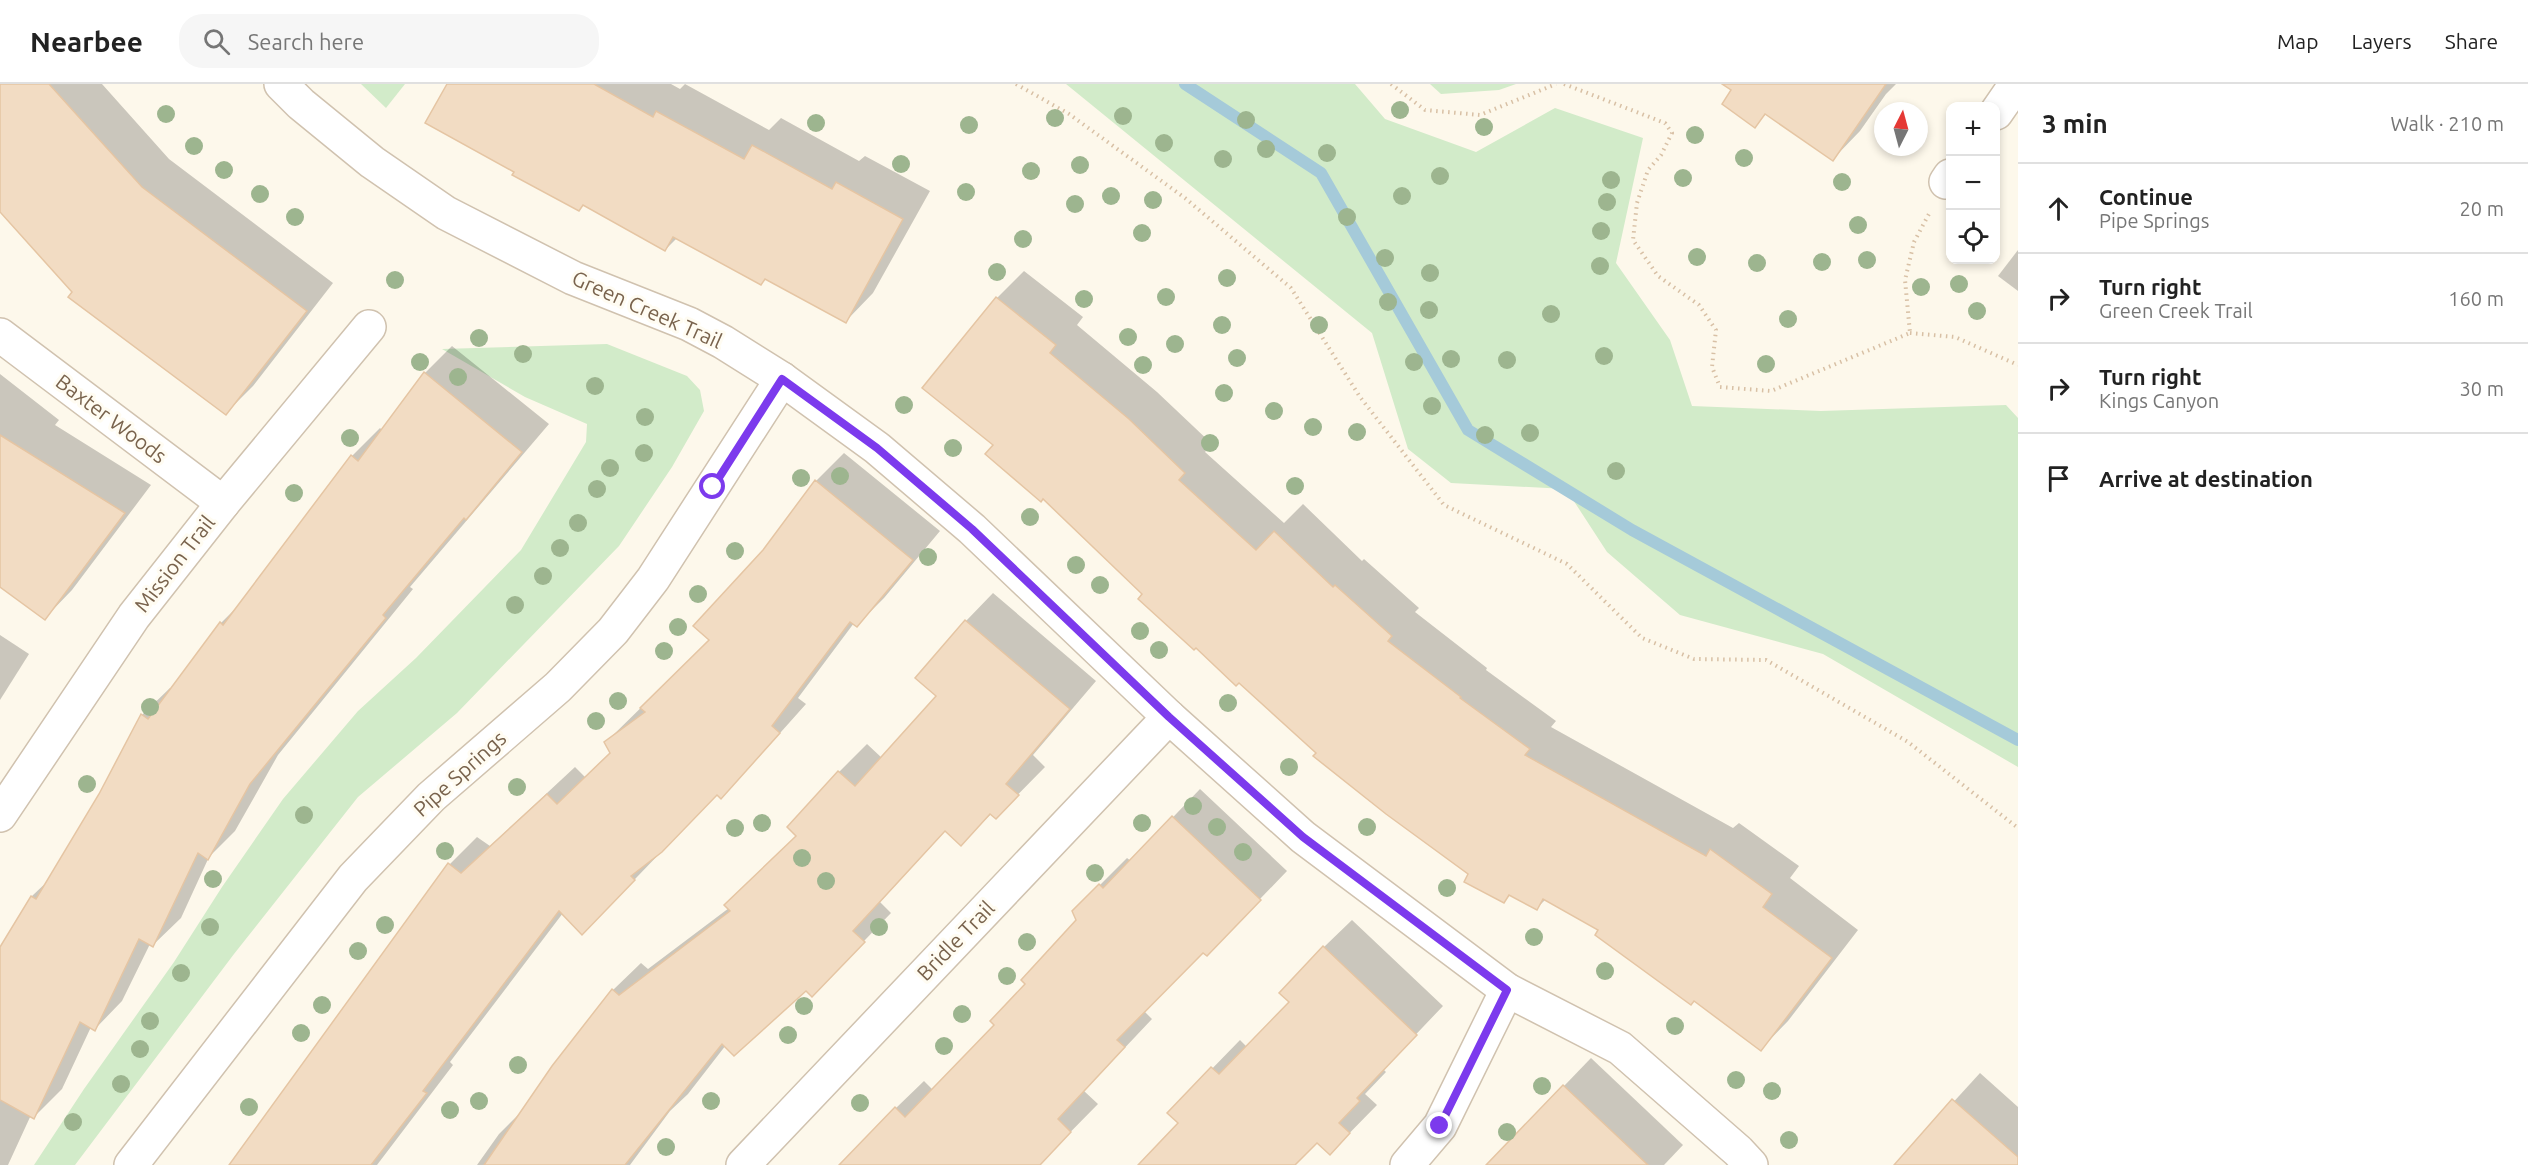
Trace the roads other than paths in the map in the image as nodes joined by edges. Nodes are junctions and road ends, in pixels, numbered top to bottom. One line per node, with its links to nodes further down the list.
1 (281, 84): 6 (street, Green Creek Trail)
2 (2016, 84): 3 (street)
3 (2000, 106)
4 (369, 327): 7 (street, Mission Trail)
5 (0, 335): 7 (street, Baxter Woods)
6 (782, 379): 8 (street, Green Creek Trail); 11 (street, Pipe Springs)
7 (223, 503): 9 (street, Mission Trail)
8 (1169, 717): 10 (street, Green Creek Trail); 12 (street, Bridle Trail)
9 (0, 815)
10 (1507, 990): 13 (street); 14 (street, Green Creek Trail)
11 (131, 1165)
12 (743, 1165)
13 (1407, 1165)
14 (1751, 1165)

